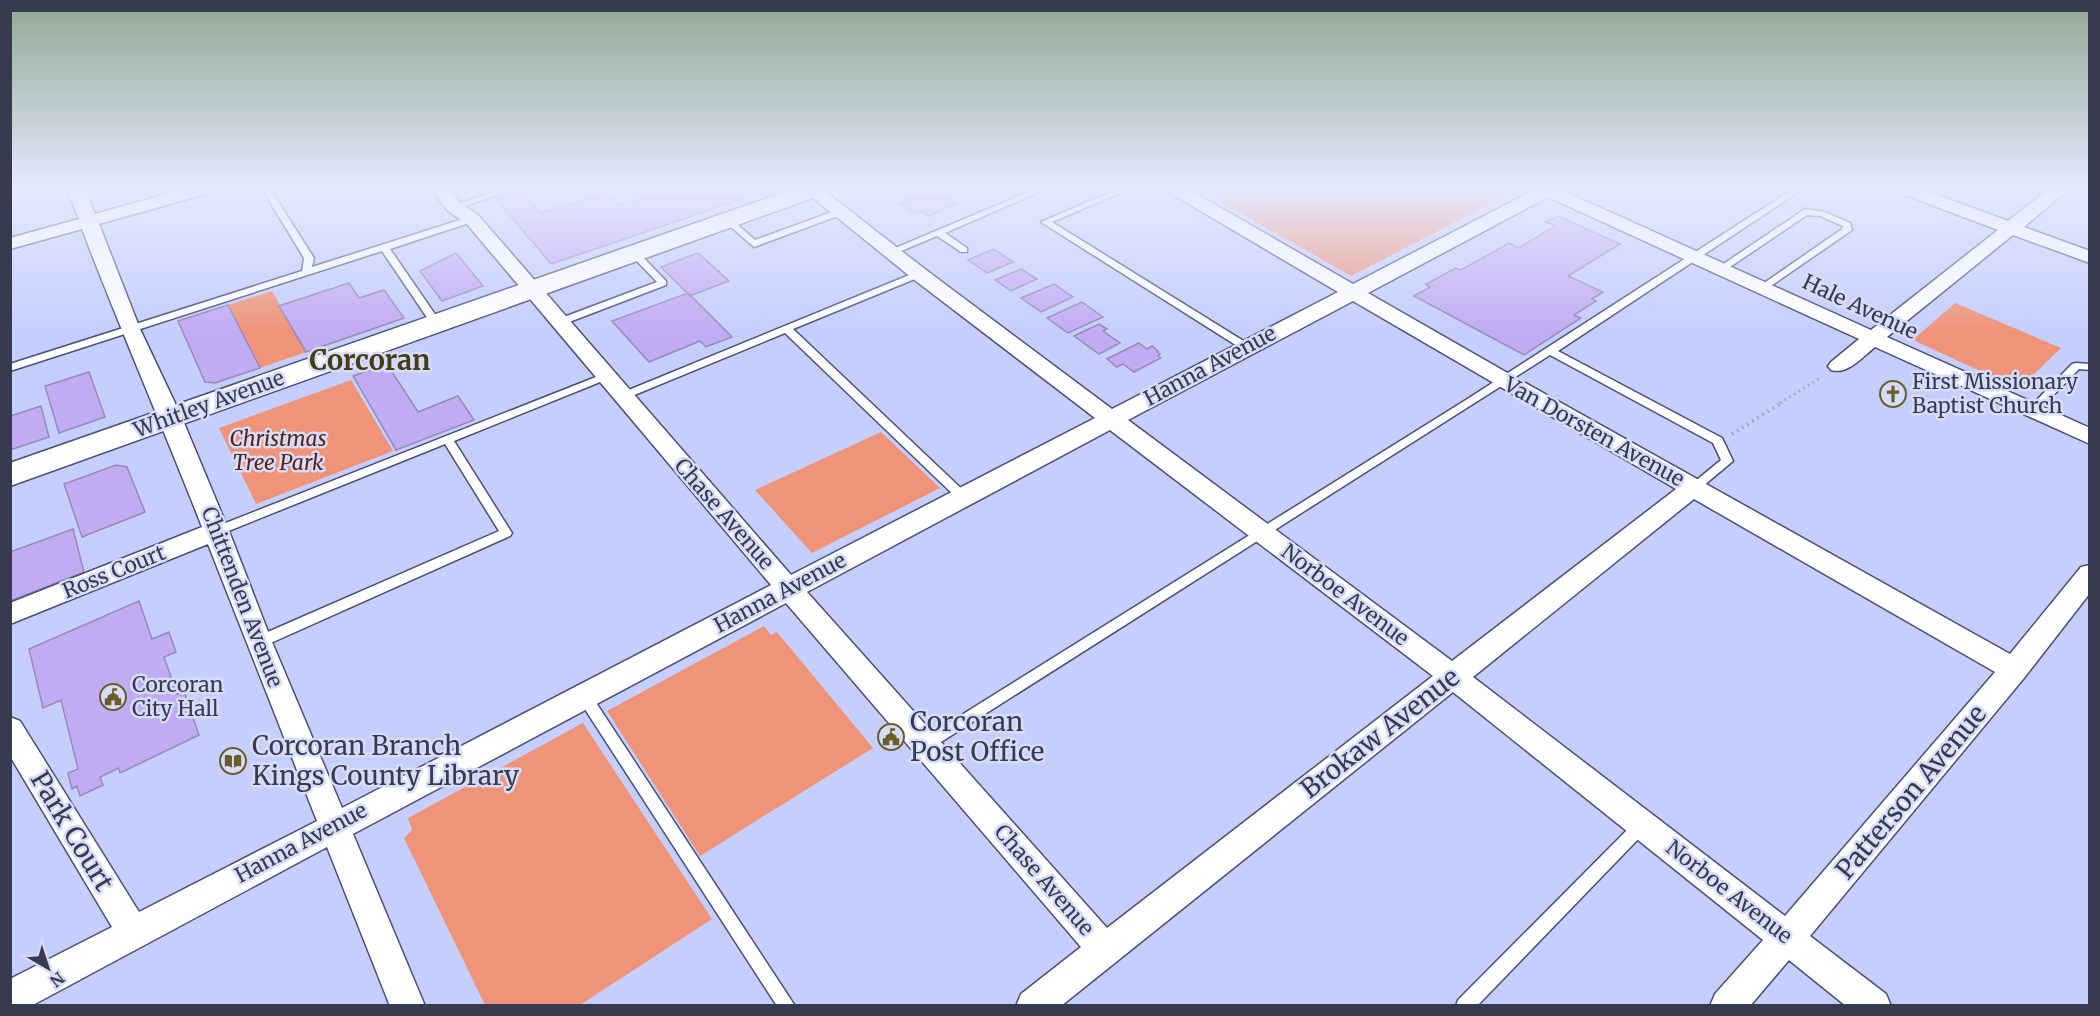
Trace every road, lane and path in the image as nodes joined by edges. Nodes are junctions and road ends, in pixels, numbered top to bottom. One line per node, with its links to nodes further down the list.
1 (37, 236): 21 (street)
2 (95, 236): 36 (street, Chittenden Avenue)
3 (296, 236): 29 (lane)
4 (402, 236): 22 (lane)
5 (484, 236): 32 (street, Chase Avenue)
6 (681, 236): 25 (street, Whitley Avenue)
7 (745, 236): 8 (lane)
8 (774, 236)
9 (871, 236): 24 (street, Norboe Avenue)
10 (930, 236): 24 (lane)
11 (944, 236): 23 (lane)
12 (1068, 236): 39 (lane)
13 (1256, 236): 33 (street, Van Dorsten Avenue)
14 (1456, 236): 33 (street, Hanna Avenue)
15 (1649, 236): 26 (street, Hale Avenue)
16 (1728, 236): 26 (lane)
17 (1769, 236): 28 (lane)
18 (1838, 236): 31 (lane)
19 (2000, 236): 38 (street)
20 (2033, 236): 27 (street)
21 (10, 244)
22 (384, 247): 29 (lane); 35 (lane)
23 (963, 250)
24 (891, 252): 30 (street, Norboe Avenue)
25 (634, 253): 32 (street, Whitley Avenue); 34 (lane)
26 (1696, 258): 28 (street, Hale Avenue); 40 (lane)
27 (2090, 258)
28 (1721, 269): 31 (street, Hale Avenue)
29 (307, 272): 36 (lane)
30 (919, 274): 37 (lane); 49 (street, Norboe Avenue)
31 (1762, 288): 38 (street, Hale Avenue)
32 (532, 289): 34 (street, Chase Avenue); 35 (street, Whitley Avenue)
33 (1350, 292): 39 (street, Hanna Avenue); 45 (street, Van Dorsten Avenue)
34 (560, 322): 44 (street, Chase Avenue)
35 (436, 323): 48 (street, Whitley Avenue)
36 (130, 329): 43 (lane); 48 (street, Chittenden Avenue)
37 (787, 329): 46 (lane); 55 (lane)
38 (1871, 339): 41 (street); 47 (street, Hale Avenue)
39 (1246, 347): 49 (street, Hanna Avenue)
40 (1550, 351): 45 (lane); 52 (lane)
41 (1838, 366): 52 (path)
42 (2090, 367): 47 (lane)
43 (10, 368)
44 (606, 376): 46 (street, Chase Avenue); 51 (lane)
45 (1503, 380): 54 (street, Van Dorsten Avenue); 57 (lane)
46 (623, 396): 59 (street, Chase Avenue)
47 (2032, 411): 50 (street, Hale Avenue)
48 (171, 418): 53 (street, Whitley Avenue); 56 (street, Chittenden Avenue)
49 (1112, 418): 55 (street, Hanna Avenue); 57 (street, Norboe Avenue)
50 (2088, 434)
51 (447, 439): 56 (lane); 61 (lane)
52 (1718, 441): 54 (lane, Brokaw Avenue)
53 (10, 475)
54 (1694, 488): 62 (street, Van Dorsten Avenue); 63 (street, Brokaw Avenue)
55 (963, 497): 59 (street, Hanna Avenue)
56 (217, 531): 60 (street, Ross Court); 61 (street, Chittenden Avenue)
57 (1262, 531): 63 (street, Norboe Avenue); 66 (lane)
58 (2090, 574): 62 (street, Patterson Avenue)
59 (789, 589): 64 (street, Hanna Avenue); 66 (street, Chase Avenue)
60 (10, 614)
61 (259, 642): 68 (street, Chittenden Avenue)
62 (2014, 670): 70 (street, Patterson Avenue)
63 (1452, 676): 67 (street, Norboe Avenue); 71 (street, Brokaw Avenue)
64 (584, 696): 68 (street, Hanna Avenue); 74 (lane)
65 (10, 729): 69 (street, Park Court)
66 (926, 745): 71 (street, Chase Avenue)
67 (1642, 824): 70 (street, Norboe Avenue); 76 (lane)
68 (334, 826): 69 (street, Hanna Avenue); 73 (street, Chittenden Avenue)
69 (133, 932): 72 (street, Hanna Avenue)
70 (1788, 938): 77 (street, Patterson Avenue); 78 (street, Norboe Avenue)
71 (1103, 948): 75 (street, Brokaw Avenue)
72 (10, 998)
73 (408, 1005)
74 (787, 1005)
75 (1033, 1005)
76 (1464, 1005)
77 (1727, 1005)
78 (1874, 1005)

